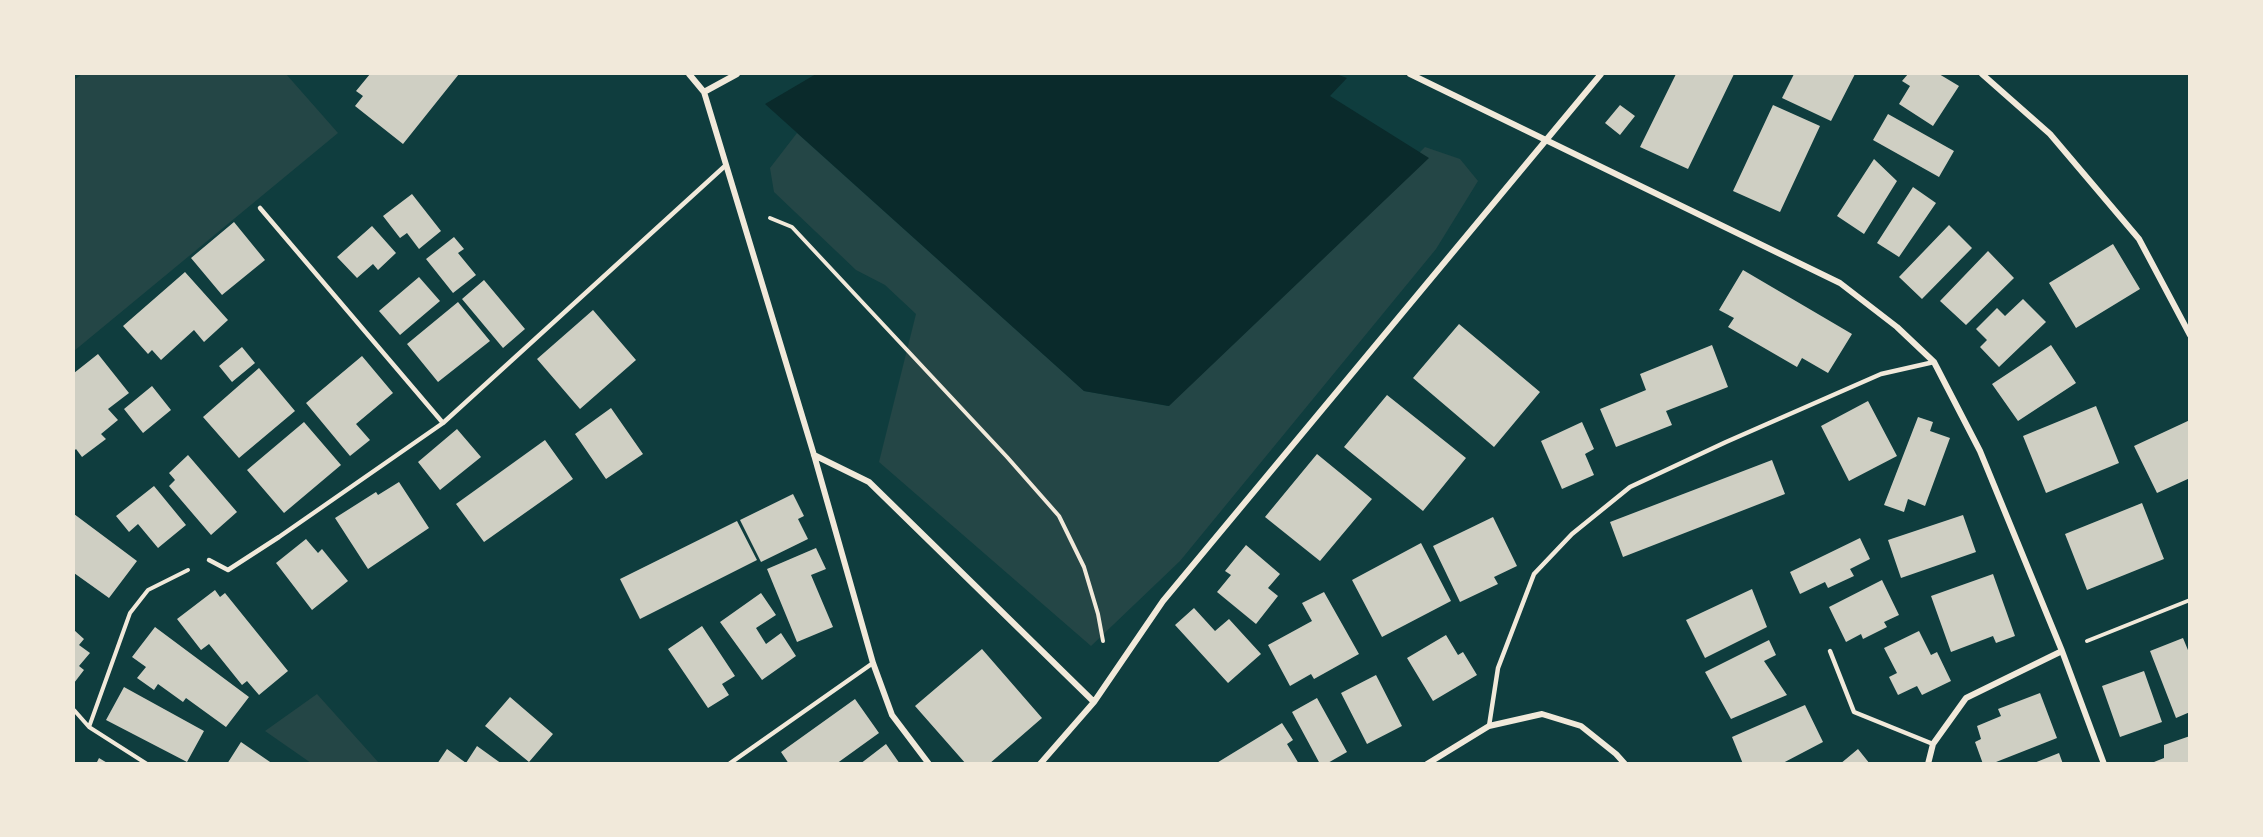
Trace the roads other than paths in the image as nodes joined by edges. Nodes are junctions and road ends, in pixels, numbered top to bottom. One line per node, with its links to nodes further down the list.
1 (689, 74): 6 (street)
2 (737, 74): 6 (street)
3 (1410, 74): 7 (street)
4 (1601, 74): 7 (street)
5 (1982, 74): 10 (street)
6 (704, 92): 8 (street)
7 (1548, 140): 11 (street); 18 (street)
8 (726, 165): 12 (lane); 13 (street)
9 (260, 208): 12 (lane)
10 (2190, 335)
11 (1934, 362): 16 (street); 19 (lane)
12 (442, 423): 14 (lane)
13 (814, 455): 17 (street); 18 (street)
14 (209, 560)
15 (1830, 651): 20 (lane)
16 (2062, 651): 20 (street); 27 (street)
17 (873, 663): 21 (lane); 22 (street)
18 (1094, 702): 23 (street)
19 (1489, 726): 24 (street); 25 (street)
20 (1933, 744): 26 (street)
21 (729, 764)
22 (929, 764)
23 (1040, 764)
24 (1426, 764)
25 (1625, 764)
26 (1928, 764)
27 (2104, 764)

